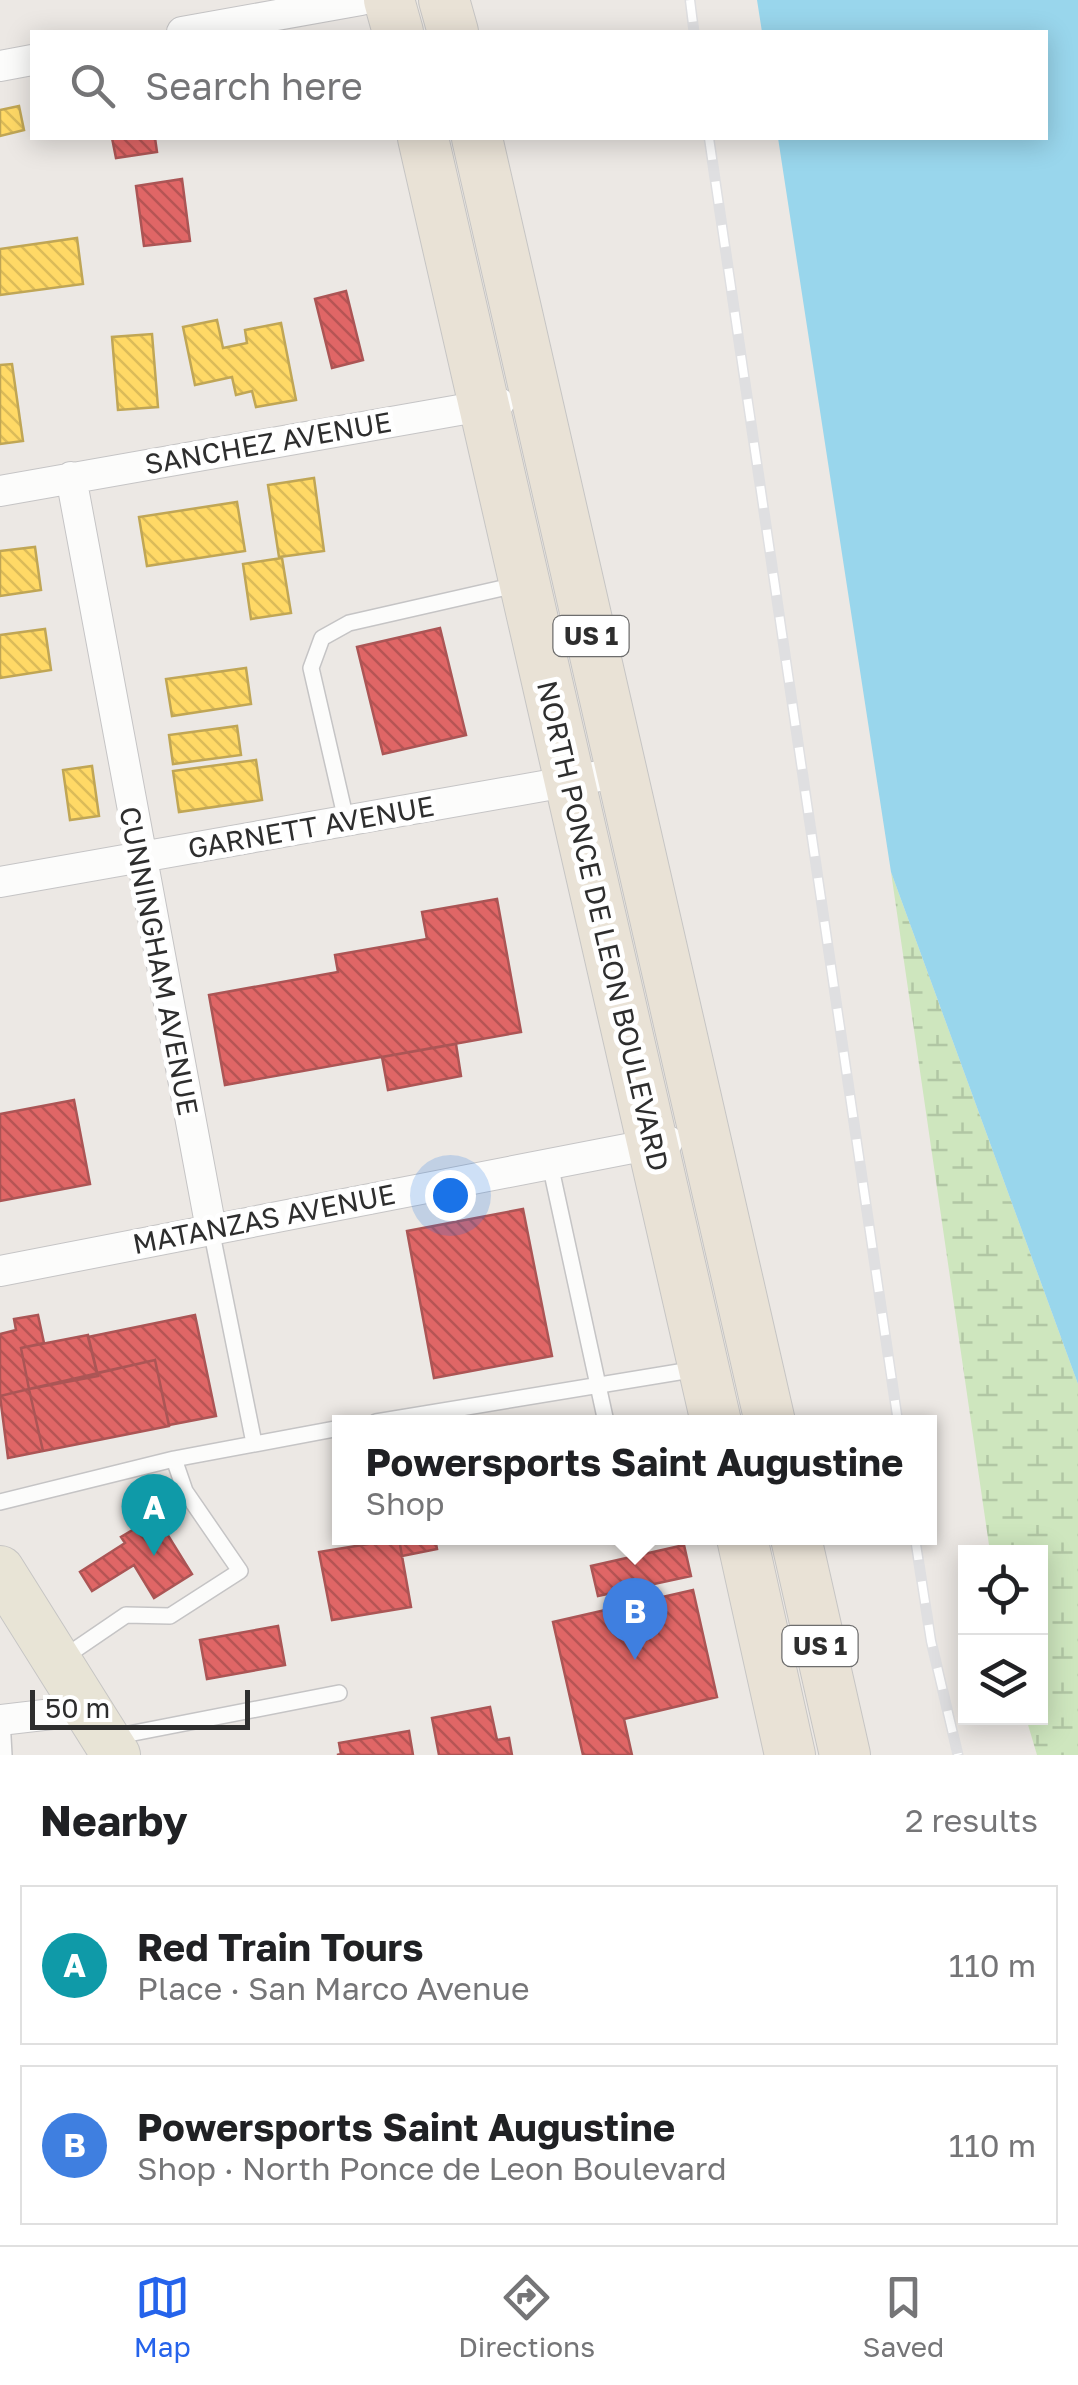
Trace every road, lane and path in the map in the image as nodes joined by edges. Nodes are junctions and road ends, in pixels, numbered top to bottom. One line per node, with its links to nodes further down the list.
1 (361, 0): 4 (street)
2 (389, 0): 5 (highway)
3 (444, 0): 6 (highway)
4 (193, 30)
5 (397, 30)
6 (452, 30)
7 (30, 60): 8 (street)
8 (0, 66)
9 (423, 140): 12 (highway, NORTH PONCE DE LEON BOULEVARD / US 1)
10 (478, 140): 11 (highway, NORTH PONCE DE LEON BOULEVARD / US 1)
11 (536, 396): 12 (street, SANCHEZ AVENUE); 16 (highway, NORTH PONCE DE LEON BOULEVARD / US 1)
12 (485, 406): 13 (street, SANCHEZ AVENUE); 15 (highway, NORTH PONCE DE LEON BOULEVARD / US 1)
13 (71, 478): 14 (street, SANCHEZ AVENUE); 19 (street, CUNNINGHAM AVENUE)
14 (0, 491)
15 (525, 583): 17 (highway, NORTH PONCE DE LEON BOULEVARD / US 1); 18 (lane)
16 (622, 772): 17 (street, GARNETT AVENUE); 21 (highway, NORTH PONCE DE LEON BOULEVARD / US 1)
17 (570, 781): 18 (street, GARNETT AVENUE); 22 (highway, NORTH PONCE DE LEON BOULEVARD / US 1)
18 (346, 820): 19 (street, GARNETT AVENUE)
19 (138, 857): 20 (street, GARNETT AVENUE); 24 (street, CUNNINGHAM AVENUE)
20 (0, 882)
21 (706, 1134): 22 (street, MATANZAS AVENUE); 31 (highway, NORTH PONCE DE LEON BOULEVARD / US 1)
22 (652, 1144): 23 (street, MATANZAS AVENUE); 26 (highway, NORTH PONCE DE LEON BOULEVARD / US 1)
23 (550, 1164): 24 (street, MATANZAS AVENUE); 27 (lane)
24 (211, 1229): 25 (street, MATANZAS AVENUE); 33 (lane, CUNNINGHAM AVENUE)
25 (0, 1272)
26 (704, 1368): 27 (lane); 30 (highway, NORTH PONCE DE LEON BOULEVARD / US 1)
27 (598, 1385): 28 (lane); 29 (lane)
28 (457, 1415)
29 (604, 1415)
30 (714, 1415)
31 (768, 1415)
32 (332, 1429): 33 (lane)
33 (254, 1443): 34 (lane)
34 (174, 1459): 35 (lane); 39 (lane)
35 (0, 1502)
36 (744, 1545): 44 (highway, US 1)
37 (798, 1545): 45 (highway, US 1)
38 (0, 1570): 39 (main road)
39 (56, 1663): 42 (main road)
40 (340, 1693): 42 (lane)
41 (1, 1720): 42 (street); 43 (lane)
42 (103, 1735)
43 (4, 1755)
44 (790, 1755)
45 (845, 1755)

